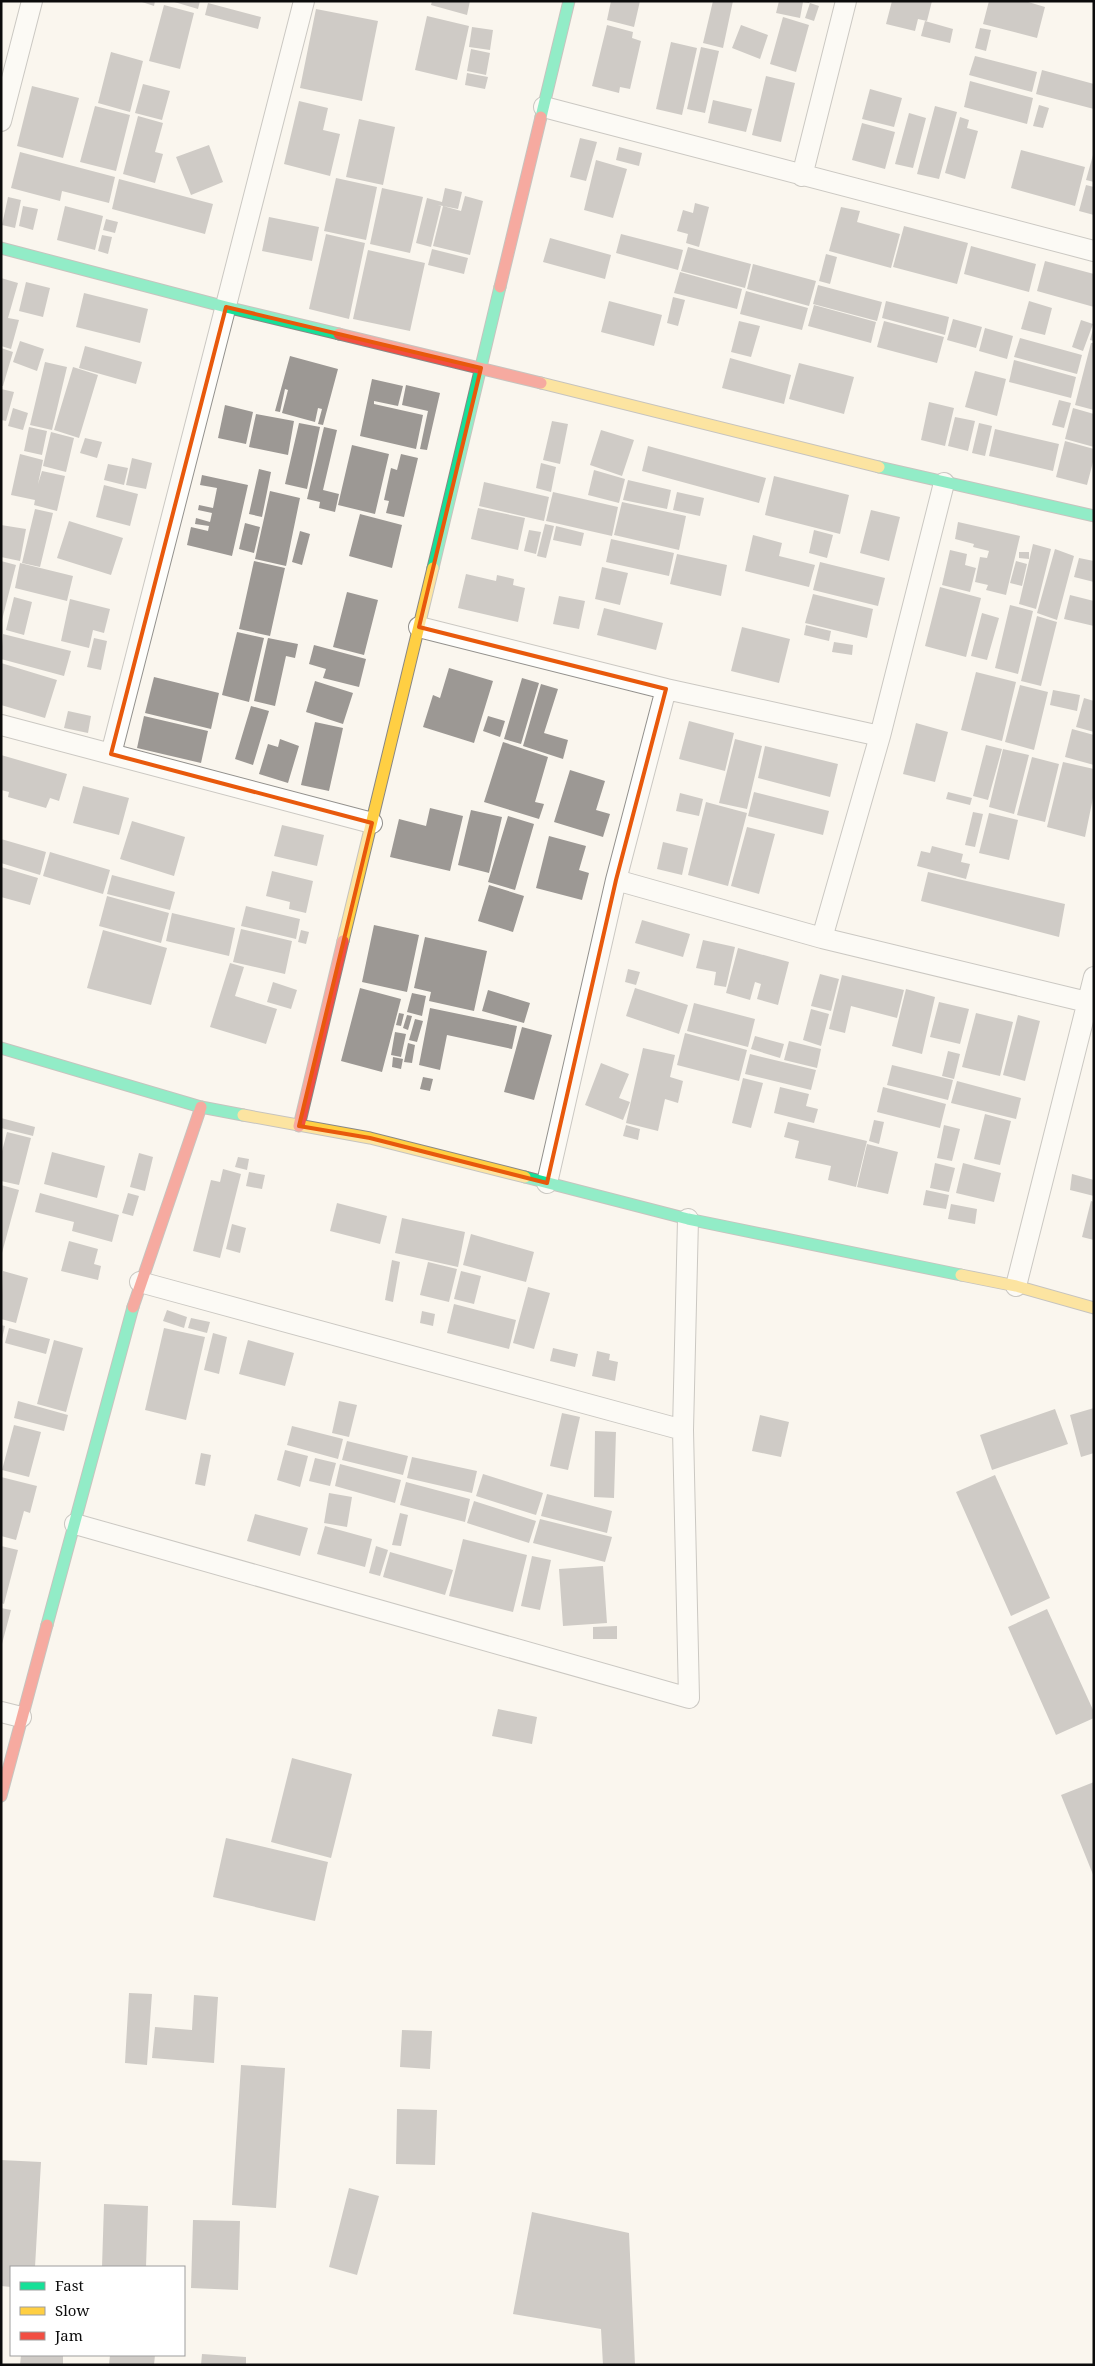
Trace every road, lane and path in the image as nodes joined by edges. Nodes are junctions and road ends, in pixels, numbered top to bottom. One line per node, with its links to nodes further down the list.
1 (32, 1): 6 (street)
2 (304, 1): 10 (street)
3 (569, 1): 5 (street)
4 (846, 1): 7 (street)
5 (544, 107): 7 (street); 11 (street)
6 (1, 121)
7 (802, 176): 9 (street)
8 (1, 248): 10 (street)
9 (1094, 251)
10 (226, 307): 11 (street); 18 (street)
11 (481, 368): 12 (street); 14 (street)
12 (944, 483): 13 (street); 17 (street)
13 (1094, 516)
14 (419, 628): 15 (street); 19 (street)
15 (666, 689): 17 (street); 20 (street)
16 (1, 725): 18 (street)
17 (880, 736): 21 (street)
18 (111, 754): 19 (street)
19 (372, 823): 26 (street)
20 (616, 880): 21 (street); 27 (street)
21 (822, 938): 23 (street)
22 (1094, 977): 23 (street)
23 (1088, 1002): 30 (street)
24 (1, 1048): 25 (street)
25 (201, 1107): 26 (street); 29 (street)
26 (299, 1126): 27 (street)
27 (547, 1183): 28 (street)
28 (688, 1219): 30 (street); 32 (street)
29 (140, 1282): 32 (street); 33 (street)
30 (1016, 1286): 31 (street)
31 (1094, 1308)
32 (683, 1430): 33 (street)
33 (75, 1524): 35 (street)
34 (1, 1712): 35 (street)
35 (21, 1718): 36 (street)
36 (1, 1796)

